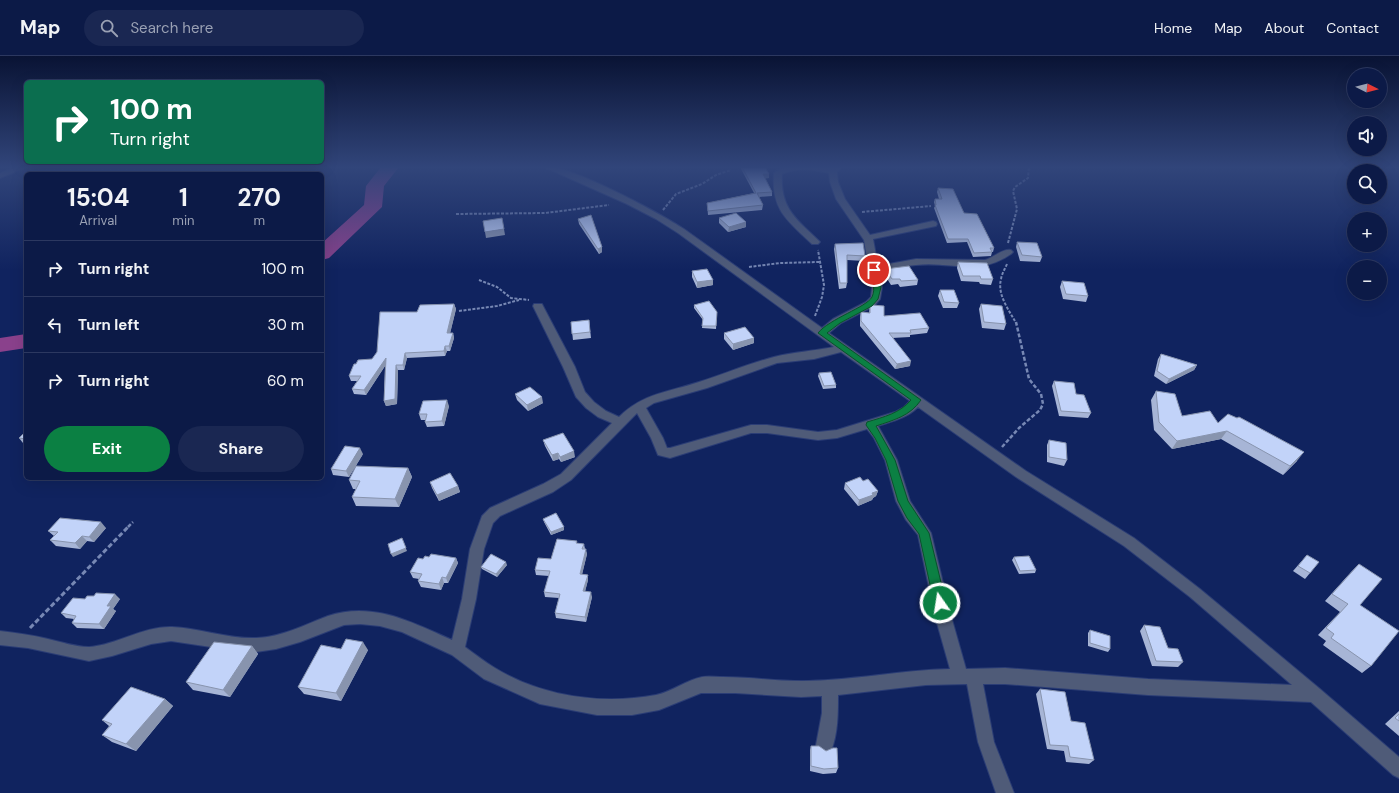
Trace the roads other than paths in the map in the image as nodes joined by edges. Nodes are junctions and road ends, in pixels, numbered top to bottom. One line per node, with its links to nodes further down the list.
1 (629, 201): 10 (street)
2 (779, 201): 6 (street)
3 (843, 201): 5 (street)
4 (933, 224): 5 (street)
5 (867, 238): 8 (street)
6 (815, 242)
7 (1008, 252): 8 (street)
8 (874, 270): 10 (street)
9 (538, 306): 14 (street)
10 (819, 331): 11 (street)
11 (843, 348): 12 (street); 13 (street)
12 (917, 400): 15 (street); 20 (street)
13 (639, 407): 14 (street); 15 (street)
14 (620, 422): 17 (street)
15 (870, 425): 18 (street)
16 (0, 638): 17 (street)
17 (457, 650): 19 (street)
18 (967, 677): 19 (street); 20 (street); 23 (street)
19 (830, 688): 21 (street)
20 (1314, 694): 22 (street)
21 (825, 745)
22 (1399, 769)
23 (1005, 793)

